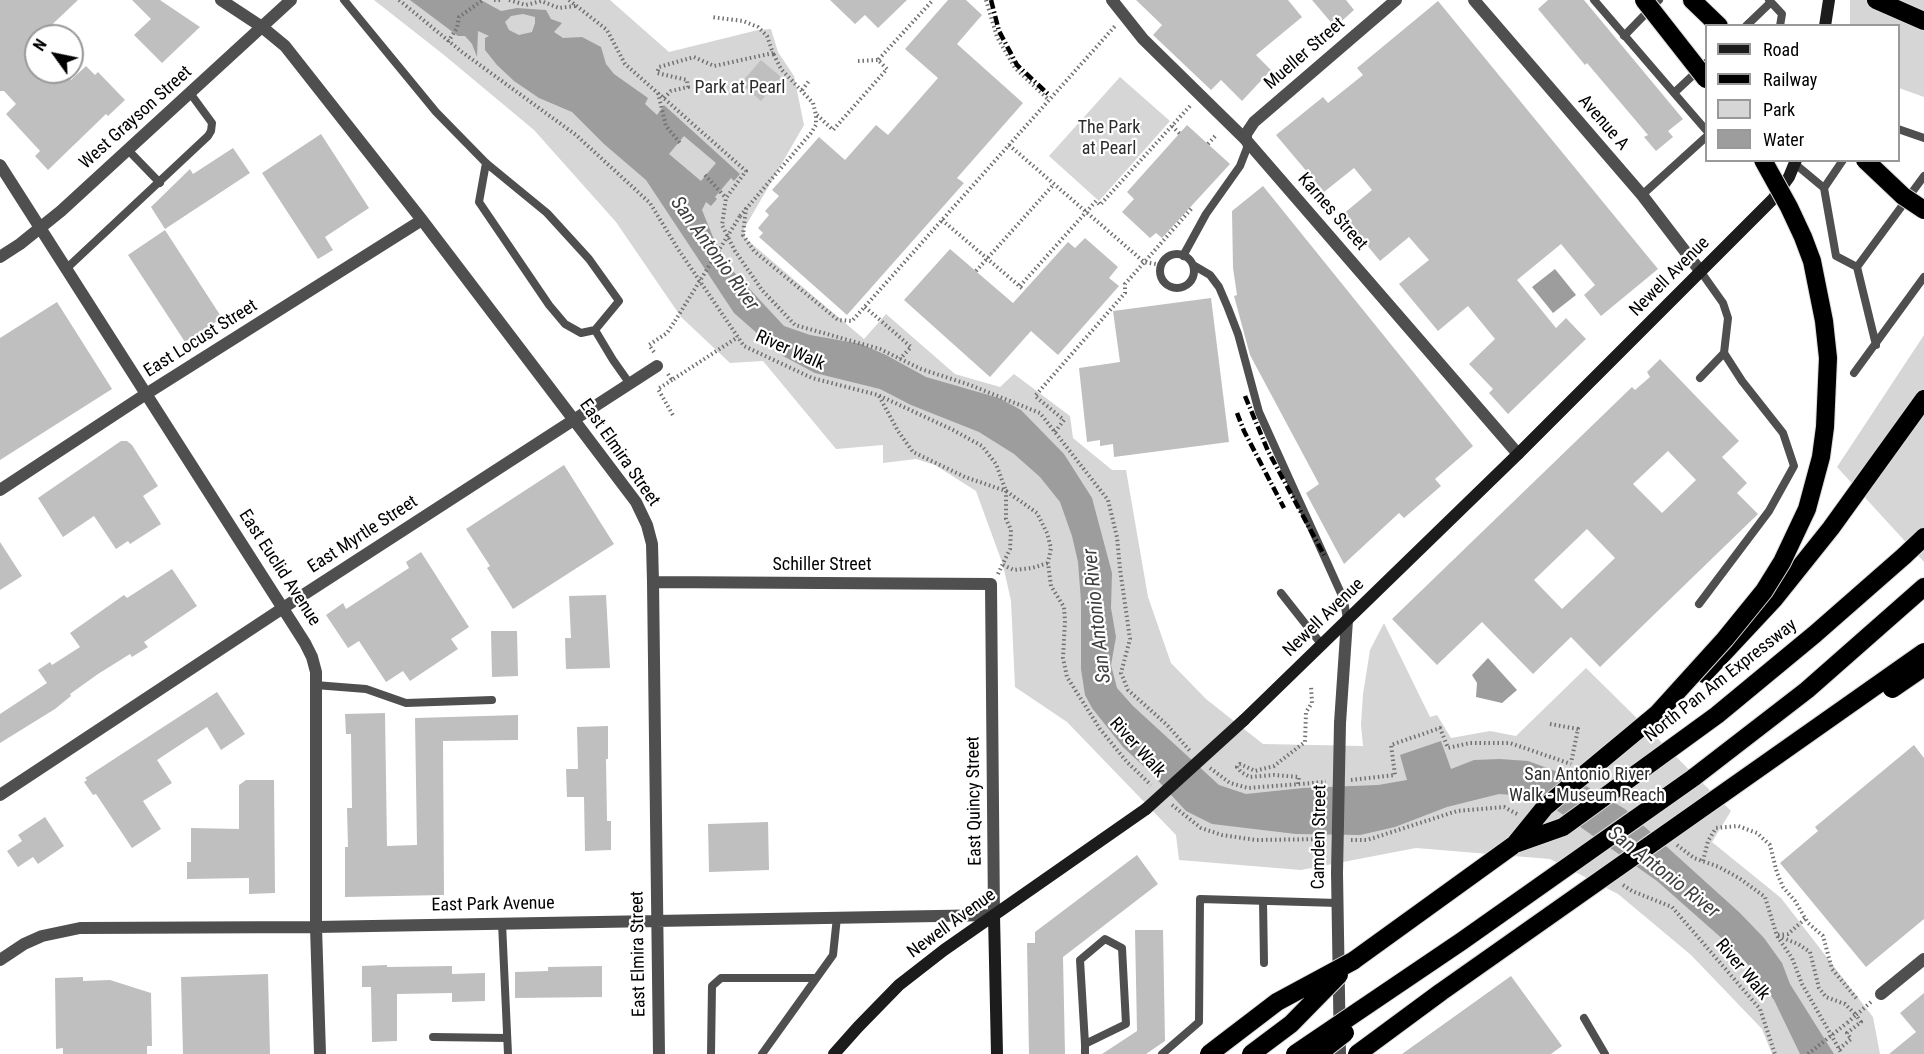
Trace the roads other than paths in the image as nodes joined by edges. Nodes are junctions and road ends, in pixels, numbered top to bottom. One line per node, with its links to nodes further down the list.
1 (221, 0): 19 (street, East Elmira Street)
2 (291, 0): 19 (street, West Grayson Street)
3 (344, 0): 35 (lane)
4 (1112, 0): 29 (street, Karnes Street)
5 (1396, 0): 29 (street, Mueller Street)
6 (1474, 0): 40 (street, Avenue A)
7 (1594, 0): 20 (lane)
8 (1644, 0): 22 (highway, bridge)
9 (1659, 0): 20 (lane)
10 (1692, 0): 15 (highway)
11 (1829, 0): 18 (main road)
12 (1876, 0): 14 (highway)
13 (1770, 1): 16 (lane); 17 (lane)
14 (1923, 21)
15 (1717, 24)
16 (1748, 24)
17 (1780, 24)
18 (1825, 24)
19 (262, 27): 23 (street, West Grayson Street); 42 (street, East Elmira Street)
20 (1624, 36): 24 (lane)
21 (1705, 65): 24 (lane)
22 (1705, 76)
23 (190, 93): 30 (street, West Grayson Street); 38 (lane)
24 (1674, 93): 25 (lane)
25 (1705, 128)
26 (1900, 129): 27 (lane)
27 (1924, 138)
28 (1705, 139): 40 (lane)
29 (1246, 140): 44 (lane); 61 (street, Karnes Street)
30 (128, 150): 38 (lane); 43 (street, West Grayson Street)
31 (1764, 162): 76 (highway, bridge)
32 (1795, 162): 39 (lane); 49 (main road, Newell Avenue)
33 (1842, 162): 39 (lane)
34 (1867, 162): 41 (highway, bridge)
35 (486, 163): 51 (lane); 51 (lane)
36 (0, 165): 43 (street, East Euclid Avenue)
37 (1924, 176): 47 (lane)
38 (160, 183): 48 (lane)
39 (1824, 188): 47 (lane)
40 (1642, 195): 49 (street, Avenue A)
41 (1924, 210)
42 (422, 220): 58 (street, East Locust Street); 60 (street, East Elmira Street)
43 (41, 228): 45 (street, West Grayson Street); 48 (street, East Euclid Avenue)
44 (1183, 256): 46 (lane); 46 (lane)
45 (0, 257)
46 (1192, 265): 70 (lane)
47 (1857, 267): 52 (lane)
48 (67, 268): 58 (street, East Euclid Avenue)
49 (1701, 272): 53 (lane); 61 (main road, Newell Avenue)
50 (1924, 277): 52 (lane)
51 (595, 330): 57 (lane)
52 (1876, 345): 55 (lane)
53 (1724, 352): 56 (lane); 68 (lane)
54 (659, 362): 57 (street, East Myrtle Street)
55 (1854, 373)
56 (1700, 378)
57 (630, 384): 60 (street, East Myrtle Street)
58 (146, 394): 62 (street, East Locust Street); 69 (street, East Euclid Avenue)
59 (1924, 399): 76 (highway, bridge)
60 (574, 420): 64 (street, East Elmira Street); 69 (street, East Myrtle Street)
61 (1518, 454): 70 (main road, Newell Avenue)
62 (0, 490)
63 (1924, 537): 78 (highway, North Pan Am Expressway, bridge)
64 (653, 582): 65 (street, Schiller Street); 83 (street, East Elmira Street)
65 (991, 584): 81 (street, East Quincy Street)
66 (1924, 587): 86 (highway, bridge)
67 (1281, 593): 71 (lane)
68 (1699, 604)
69 (283, 609): 74 (street, East Euclid Avenue); 77 (street, East Myrtle Street)
70 (1347, 620): 71 (main road, Newell Avenue); 80 (street, Camden Street, bridge)
71 (1322, 645): 81 (main road, Newell Avenue, bridge)
72 (1924, 652): 111 (highway, bridge)
73 (1924, 667): 112 (highway, bridge)
74 (315, 685): 75 (lane); 85 (street, East Euclid Avenue)
75 (492, 700)
76 (1657, 714): 78 (highway, bridge)
77 (0, 795)
78 (1515, 844): 89 (highway, North Pan Am Expressway)
79 (1263, 901): 80 (lane); 90 (lane); 105 (lane)
80 (1338, 903): 110 (street, Camden Street)
81 (994, 915): 82 (street, East Park Avenue); 102 (main road, Newell Avenue); 103 (main road, East Quincy Street)
82 (837, 917): 83 (street, East Park Avenue); 91 (lane)
83 (657, 921): 84 (street, East Park Avenue); 99 (street, East Elmira Street)
84 (502, 922): 85 (street, East Park Avenue); 95 (lane)
85 (316, 927): 88 (street, East Park Avenue); 97 (street, East Euclid Avenue)
86 (1462, 941): 108 (highway, bridge); 109 (highway, bridge)
87 (1924, 959): 92 (street)
88 (0, 960)
89 (1353, 961): 106 (highway, North Pan Am Expressway, bridge); 107 (highway, North Pan Am Expressway, bridge)
90 (1263, 963)
91 (816, 978): 100 (lane); 101 (lane)
92 (1881, 994)
93 (1584, 1018): 113 (lane)
94 (433, 1037): 95 (lane)
95 (507, 1038): 98 (lane)
96 (1084, 1044): 96 (lane); 104 (lane)
97 (320, 1054)
98 (508, 1054)
99 (659, 1054)
100 (711, 1054)
101 (762, 1054)
102 (834, 1054)
103 (997, 1054)
104 (1085, 1054)
105 (1162, 1054)
106 (1209, 1054)
107 (1251, 1054)
108 (1295, 1054)
109 (1318, 1054)
110 (1340, 1054)
111 (1357, 1054)
112 (1365, 1054)
113 (1605, 1054)

